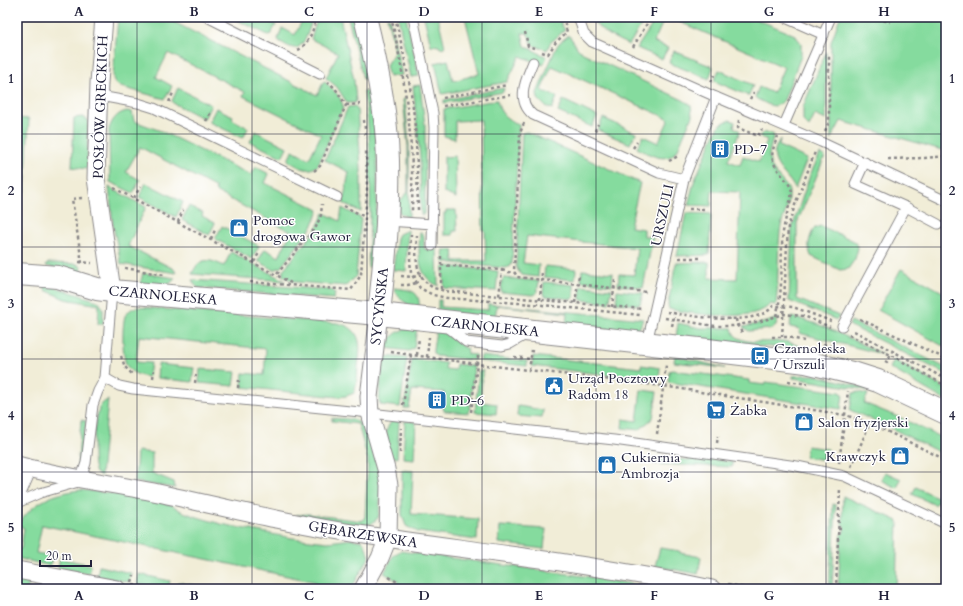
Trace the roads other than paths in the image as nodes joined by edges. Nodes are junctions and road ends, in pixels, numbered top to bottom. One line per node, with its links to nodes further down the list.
1 (104, 17): 11 (street, POSŁÓW GRECKICH)
2 (207, 17): 10 (lane)
3 (365, 17): 19 (street, SYCYŃSKA)
4 (413, 17): 20 (lane)
5 (578, 17): 12 (lane)
6 (783, 17): 8 (lane)
7 (831, 17): 8 (lane)
8 (822, 38): 13 (lane)
9 (533, 62): 15 (lane)
10 (320, 74)
11 (100, 96): 16 (lane); 24 (street, POSŁÓW GRECKICH)
12 (716, 97): 13 (lane); 15 (lane, URSZULI)
13 (784, 125): 14 (lane)
14 (861, 161): 17 (lane); 18 (lane)
15 (684, 179): 27 (lane, URSZULI)
16 (337, 197)
17 (944, 200)
18 (906, 207): 21 (lane); 26 (lane)
19 (387, 221): 20 (lane); 25 (street, SYCYŃSKA)
20 (433, 224): 22 (lane)
21 (938, 224)
22 (432, 246)
23 (17, 274): 24 (street, CZARNOLESKA)
24 (112, 291): 25 (street, CZARNOLESKA); 28 (lane)
25 (379, 314): 27 (street, CZARNOLESKA); 29 (street, SYCYŃSKA)
26 (840, 329)
27 (647, 343): 30 (street, CZARNOLESKA)
28 (105, 378): 29 (lane); 32 (lane)
29 (370, 413): 35 (lane); 36 (street, SYCYŃSKA)
30 (946, 413)
31 (22, 467): 32 (street, GĘBARZEWSKA); 33 (street)
32 (81, 478): 34 (lane); 36 (street, GĘBARZEWSKA)
33 (17, 493)
34 (17, 503)
35 (946, 524)
36 (388, 538): 38 (street, GĘBARZEWSKA); 40 (street, SYCYŃSKA)
37 (17, 570): 39 (street)
38 (718, 586)
39 (117, 589)
40 (363, 589)

